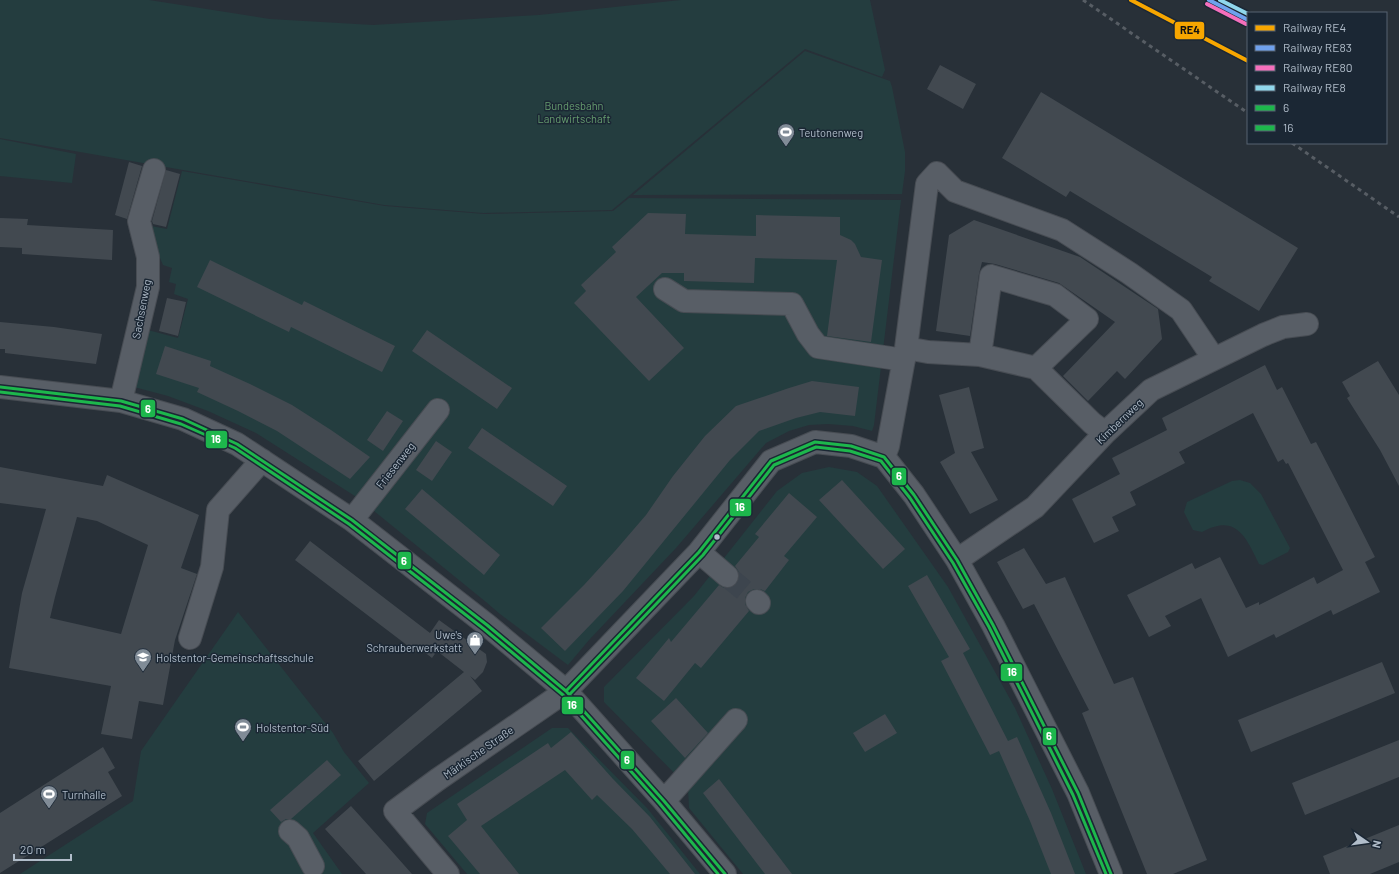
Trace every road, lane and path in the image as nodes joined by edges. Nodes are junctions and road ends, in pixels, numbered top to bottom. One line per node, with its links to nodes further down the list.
1 (154, 170): 9 (street, Sachsenweg)
2 (665, 289): 4 (street)
3 (1307, 324): 6 (street, Kimbernweg)
4 (905, 354): 5 (street); 6 (street); 12 (street)
5 (980, 355): 7 (street); 7 (street)
6 (1214, 359): 11 (street, Kimbernweg)
7 (1036, 368): 11 (street)
8 (0, 387): 9 (street)
9 (121, 401): 13 (street)
10 (438, 410): 14 (street, Friesenweg)
11 (1105, 433): 16 (street, Kimbernweg)
12 (884, 457): 15 (street, Märkische Straße); 16 (street)
13 (262, 460): 14 (street); 18 (street)
14 (352, 520): 19 (street)
15 (699, 552): 17 (street); 19 (street, Märkische Straße)
16 (958, 560): 26 (street)
17 (727, 576)
18 (190, 638)
19 (566, 691): 21 (street); 24 (street, Märkische Straße)
20 (736, 720): 21 (street)
21 (664, 801): 25 (street)
22 (290, 831): 23 (street)
23 (314, 866)
24 (448, 874)
25 (725, 874)
26 (1111, 874)

